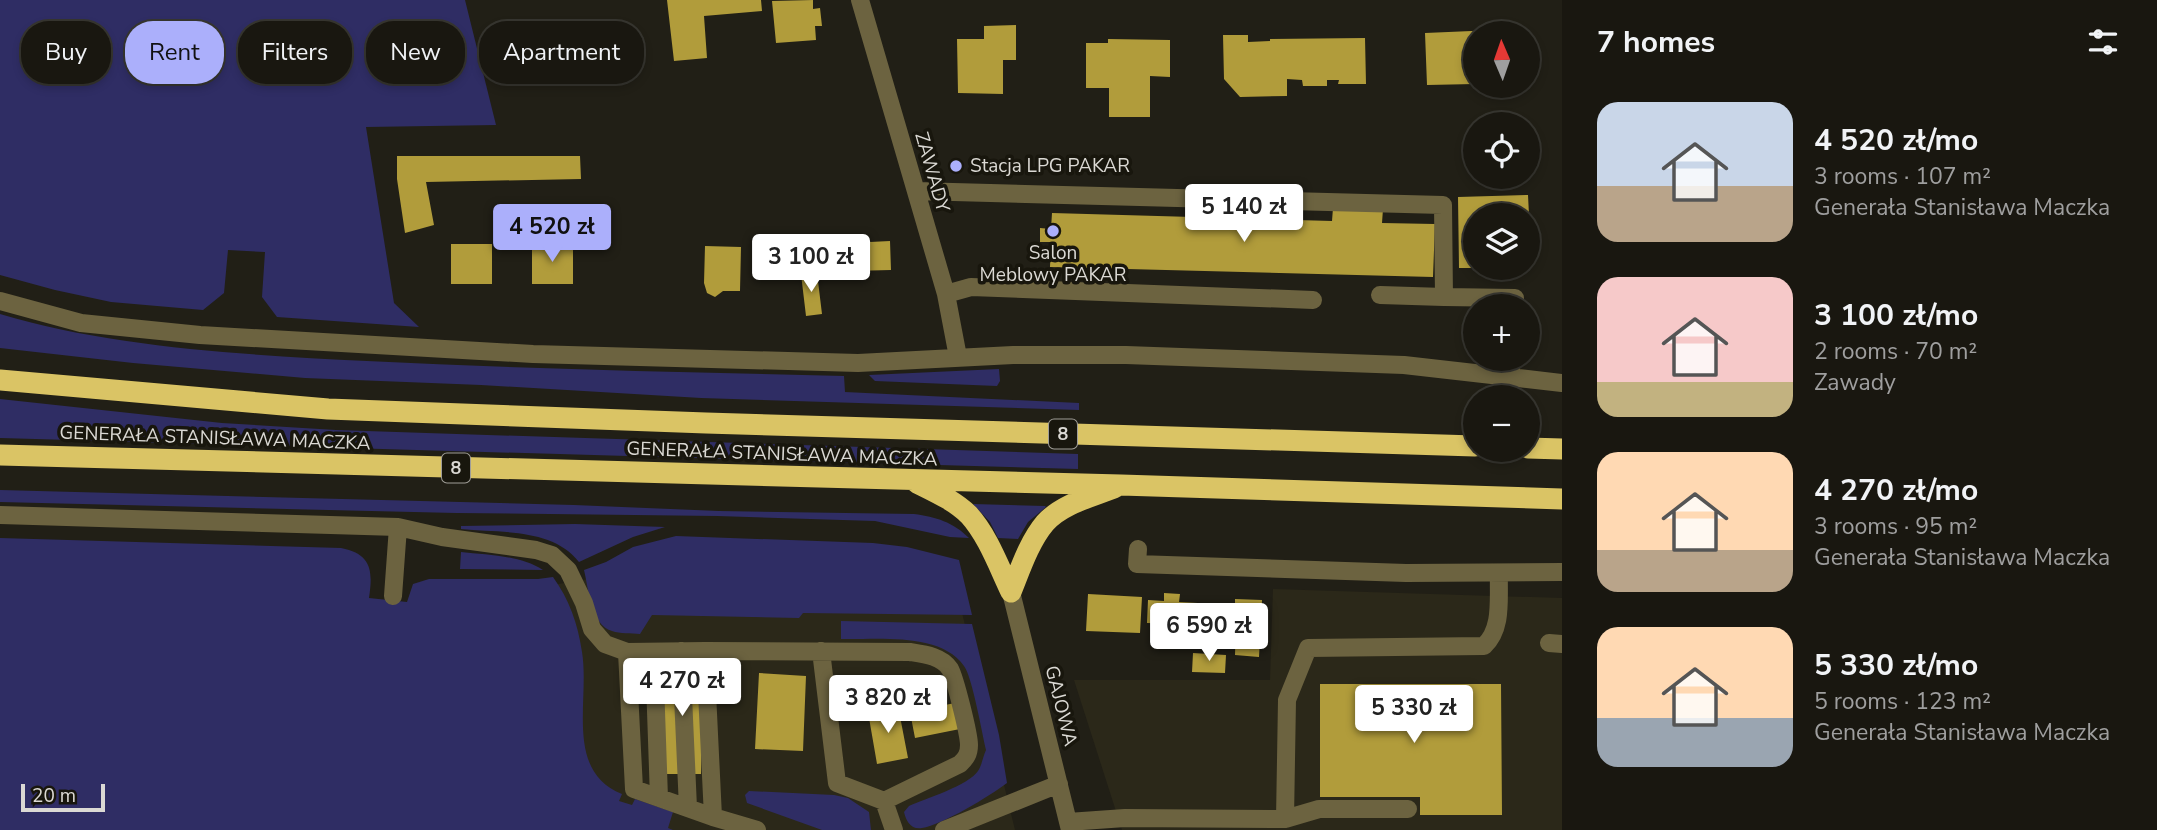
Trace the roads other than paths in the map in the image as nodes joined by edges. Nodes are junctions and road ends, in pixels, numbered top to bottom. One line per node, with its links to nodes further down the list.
1 (860, 0): 2 (street, ZAWADY)
2 (916, 191): 3 (street, ZAWADY); 5 (street)
3 (946, 294): 7 (street); 9 (street, ZAWADY)
4 (1380, 295): 5 (street)
5 (1444, 297): 6 (street)
6 (1463, 297)
7 (1313, 300)
8 (0, 301): 9 (street)
9 (958, 357): 11 (street)
10 (1511, 371): 11 (street)
11 (1510, 379): 13 (street)
12 (0, 380): 14 (highway, GENERAŁA STANISŁAWA MACZKA / 8)
13 (1562, 383)
14 (1463, 446)
15 (1540, 448): 16 (highway)
16 (1562, 449)
17 (0, 455): 18 (highway, GENERAŁA STANISŁAWA MACZKA / 8)
18 (912, 481): 19 (highway, GENERAŁA STANISŁAWA MACZKA / 8); 26 (highway)
19 (1121, 485): 20 (highway, GENERAŁA STANISŁAWA MACZKA / 8); 26 (highway)
20 (1562, 499)
21 (0, 515): 22 (street)
22 (398, 527): 27 (street); 30 (street)
23 (1138, 549): 25 (street)
24 (1562, 572): 25 (street)
25 (1499, 574): 39 (street)
26 (1011, 592): 33 (street, GAJOWA)
27 (393, 596)
28 (681, 651): 29 (street); 32 (street); 36 (street)
29 (705, 651): 31 (street); 38 (street)
30 (627, 652): 32 (street); 34 (street)
31 (821, 652): 35 (street); 35 (street)
32 (654, 653): 34 (street)
33 (1059, 784): 40 (street, GAJOWA); 43 (street)
34 (659, 798): 36 (street)
35 (884, 801): 42 (street)
36 (688, 808): 38 (street)
37 (1408, 809): 39 (street)
38 (713, 817): 41 (street)
39 (1285, 819): 40 (street)
40 (1069, 826)
41 (757, 830)
42 (894, 830)
43 (944, 830)

